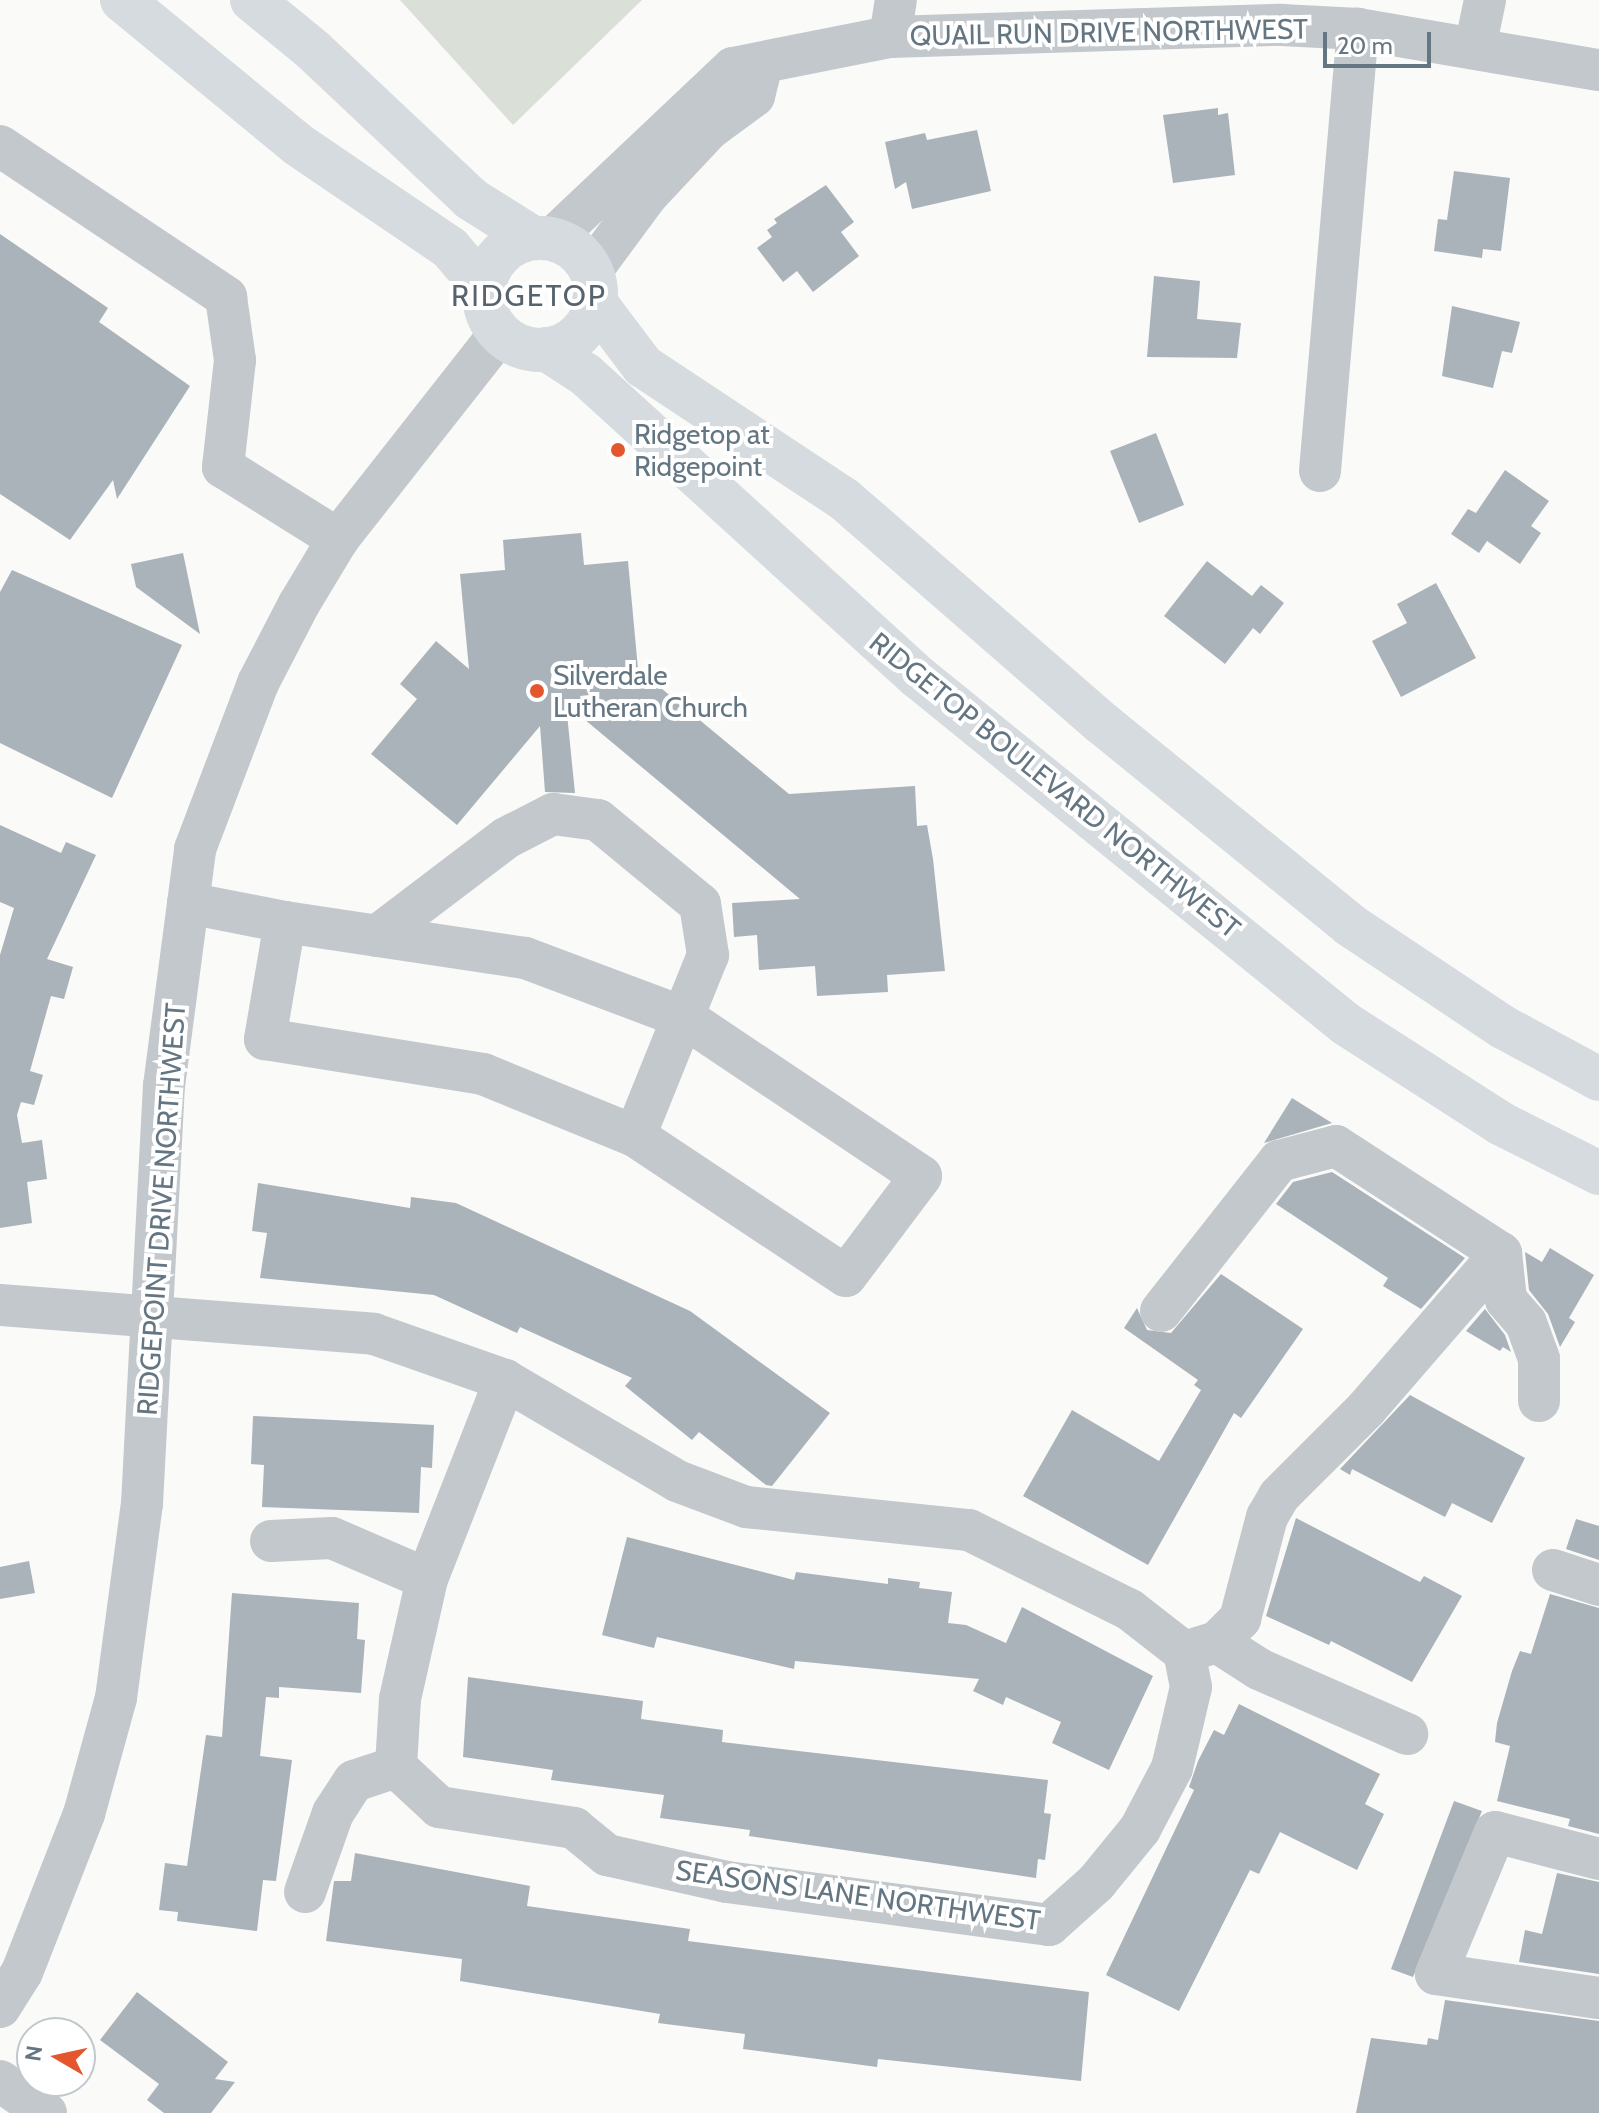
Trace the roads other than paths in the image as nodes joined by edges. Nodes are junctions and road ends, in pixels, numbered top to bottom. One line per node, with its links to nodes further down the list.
1 (122, 0): 12 (main road)
2 (252, 0): 10 (main road)
3 (1485, 0): 6 (street)
4 (893, 19): 5 (street, QUAIL RUN DRIVE NORTHWEST); 7 (street, QUAIL RUN DRIVE NORTHWEST)
5 (1358, 29): 6 (street, QUAIL RUN DRIVE NORTHWEST); 15 (street)
6 (1475, 48): 8 (street, QUAIL RUN DRIVE NORTHWEST)
7 (762, 65): 10 (street, QUAIL RUN DRIVE NORTHWEST); 11 (street)
8 (1599, 70)
9 (0, 146): 16 (street)
10 (542, 238): 11 (main road); 12 (main road)
11 (593, 286): 14 (main road); 21 (main road)
12 (484, 288): 13 (main road)
13 (500, 333): 14 (main road); 16 (street, RIDGEPOINT DRIVE NORTHWEST)
14 (546, 349): 23 (main road, RIDGETOP BOULEVARD NORTHWEST)
15 (1320, 471)
16 (338, 539): 17 (street, RIDGEPOINT DRIVE NORTHWEST)
17 (188, 903): 18 (street); 27 (street, RIDGEPOINT DRIVE NORTHWEST)
18 (285, 922): 19 (street); 22 (street)
19 (377, 936): 20 (street); 20 (street)
20 (685, 1018): 22 (street); 22 (street)
21 (1599, 1079)
22 (635, 1136)
23 (1599, 1173)
24 (1501, 1253): 26 (street); 29 (street); 34 (street)
25 (0, 1305): 27 (street)
26 (1161, 1311)
27 (150, 1318): 28 (street); 40 (street, RIDGEPOINT DRIVE NORTHWEST)
28 (505, 1380): 32 (street); 34 (street)
29 (1539, 1401)
30 (271, 1541): 32 (street)
31 (1553, 1570): 33 (street)
32 (427, 1579): 36 (street)
33 (1599, 1585)
34 (1201, 1647): 35 (street); 36 (street, SEASONS LANE NORTHWEST)
35 (1407, 1734)
36 (396, 1767): 38 (street)
37 (1599, 1859): 39 (street)
38 (305, 1892)
39 (1599, 1998)
40 (0, 2007)
41 (0, 2081): 42 (street)
42 (46, 2113)

